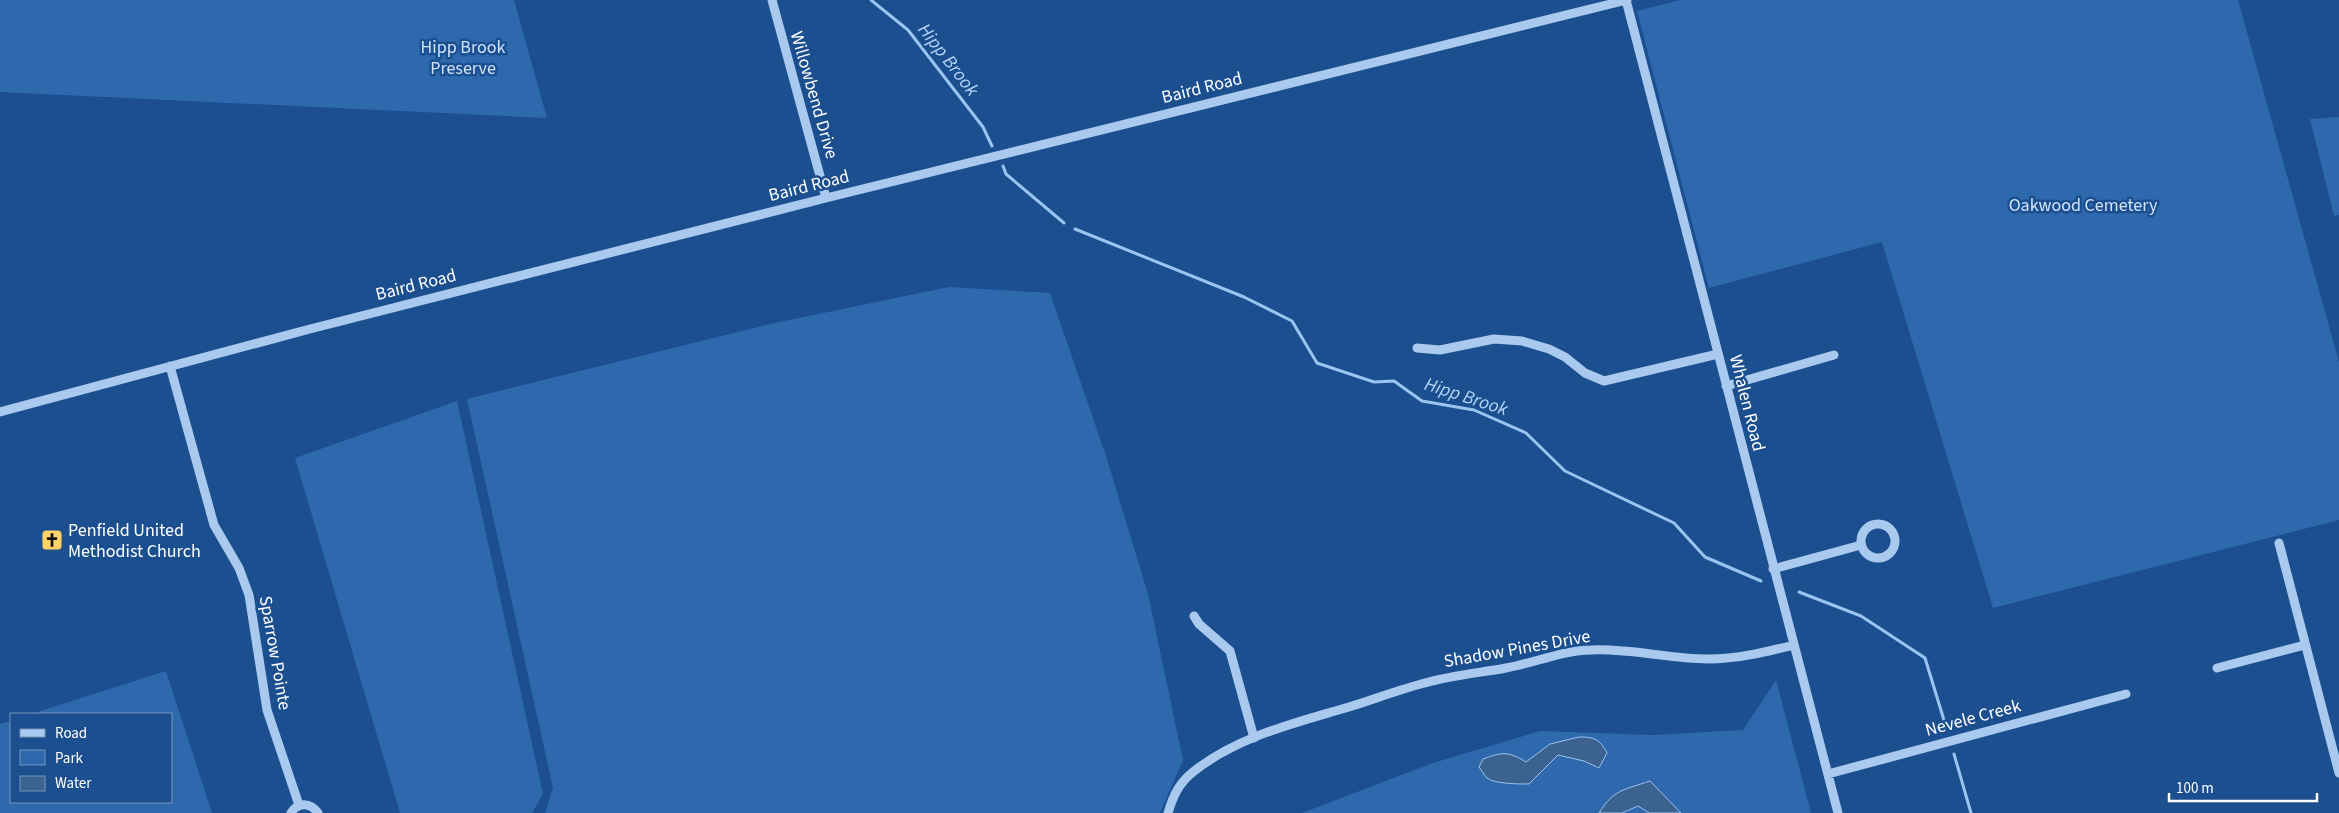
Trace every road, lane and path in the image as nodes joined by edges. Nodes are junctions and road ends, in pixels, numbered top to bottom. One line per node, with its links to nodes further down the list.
1 (772, 0): 3 (street, Willowbend Drive)
2 (1627, 0): 3 (street, Baird Road); 5 (street, Whalen Road)
3 (826, 198): 7 (street, Baird Road)
4 (1417, 348): 5 (street)
5 (1718, 354): 8 (street, Whalen Road)
6 (1834, 355): 8 (street)
7 (170, 366): 9 (street, Baird Road); 21 (street, Sparrow Pointe)
8 (1726, 386): 12 (street, Whalen Road)
9 (0, 412)
10 (2279, 543): 15 (street)
11 (1861, 545): 12 (street)
12 (1773, 569): 14 (street, Whalen Road)
13 (1194, 616): 18 (street)
14 (1794, 645): 18 (street, Shadow Pines Drive); 20 (street, Whalen Road)
15 (2305, 645): 16 (street); 19 (street)
16 (2217, 668)
17 (2126, 694): 20 (street, Nevele Creek)
18 (1254, 738): 24 (street, Shadow Pines Drive)
19 (2339, 773)
20 (1828, 774): 25 (street, Whalen Road)
21 (299, 805): 22 (street); 23 (street)
22 (291, 813)
23 (318, 813)
24 (1168, 813)
25 (1838, 813)

